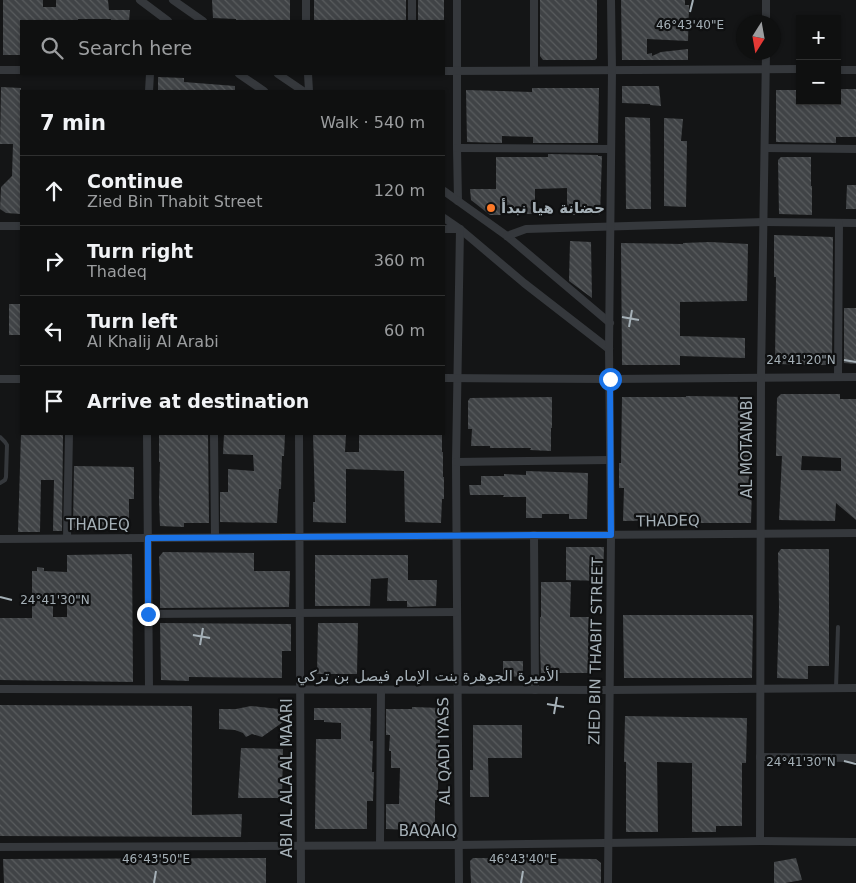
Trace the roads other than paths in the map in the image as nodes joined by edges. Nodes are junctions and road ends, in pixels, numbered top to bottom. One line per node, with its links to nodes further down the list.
1 (140, 0): 10 (street)
2 (173, 0): 11 (street)
3 (306, 0): 12 (street)
4 (412, 0): 13 (street)
5 (458, 0): 20 (street)
6 (534, 0): 21 (street)
7 (611, 0): 22 (street, ZIED BIN THABIT STREET)
8 (766, 0): 9 (street)
9 (766, 15)
10 (156, 17)
11 (202, 20)
12 (306, 20)
13 (412, 20)
14 (766, 60): 15 (street, AL MOTANABI)
15 (766, 69): 16 (street); 22 (street); 34 (street, AL MOTANABI)
16 (796, 69)
17 (0, 70): 18 (street)
18 (20, 70)
19 (445, 70): 20 (street)
20 (457, 70): 21 (street); 33 (street)
21 (534, 70): 22 (street)
22 (612, 70): 35 (street, ZIED BIN THABIT STREET)
23 (841, 70): 24 (street)
24 (856, 70)
25 (150, 75): 29 (street)
26 (240, 75): 30 (street)
27 (279, 75): 31 (street)
28 (308, 75): 32 (street)
29 (150, 90)
30 (263, 90)
31 (302, 90)
32 (309, 90)
33 (457, 148): 35 (street); 38 (street)
34 (765, 148): 36 (street); 40 (street, AL MOTANABI)
35 (611, 149): 45 (street, ZIED BIN THABIT STREET)
36 (856, 150)
37 (445, 192): 38 (street)
38 (458, 202): 48 (street)
39 (445, 219): 47 (street)
40 (764, 222): 41 (street); 45 (street); 51 (street, AL MOTANABI)
41 (839, 223): 42 (street); 52 (street)
42 (856, 223)
43 (0, 226): 44 (street)
44 (20, 226)
45 (610, 226): 48 (street); 49 (street, ZIED BIN THABIT STREET)
46 (445, 229): 47 (street)
47 (460, 229): 50 (street); 57 (street, AL QADI IYASS)
48 (507, 236): 49 (street)
49 (610, 323): 50 (street, ZIED BIN THABIT STREET)
50 (610, 349): 58 (street, ZIED BIN THABIT STREET)
51 (761, 377): 52 (street); 58 (street); 67 (street, AL MOTANABI)
52 (838, 377): 53 (street)
53 (856, 377)
54 (445, 378): 57 (street)
55 (0, 379): 56 (street)
56 (20, 379)
57 (457, 379): 58 (street); 65 (street, AL QADI IYASS)
58 (610, 379): 64 (street, ZIED BIN THABIT STREET)
59 (69, 435): 74 (street)
60 (147, 435): 75 (street)
61 (214, 435): 72 (street)
62 (299, 435): 73 (street, ABI AL ALA AL MAARI)
63 (0, 437): 66 (lane)
64 (610, 460): 65 (street); 70 (street, ZIED BIN THABIT STREET)
65 (456, 462): 71 (street, AL QADI IYASS)
66 (0, 483)
67 (760, 533): 68 (street, THADEQ); 70 (street, THADEQ); 86 (street, AL MOTANABI)
68 (856, 533)
69 (534, 535): 70 (street, THADEQ); 71 (street, THADEQ); 89 (street)
70 (611, 535): 90 (street, ZIED BIN THABIT STREET)
71 (456, 536): 73 (street, THADEQ); 77 (street, AL QADI IYASS)
72 (216, 537): 73 (street, THADEQ); 75 (street, THADEQ)
73 (299, 537): 78 (street, ABI AL ALA AL MAARI)
74 (67, 538): 75 (street, THADEQ); 76 (street, THADEQ)
75 (148, 538): 79 (street)
76 (0, 539)
77 (456, 612): 78 (street); 88 (street, AL QADI IYASS)
78 (300, 613): 79 (street); 85 (street, ABI AL ALA AL MAARI)
79 (148, 614): 82 (street)
80 (838, 626): 83 (lane)
81 (0, 688): 82 (street, الأميرة الجوهرة بنت الإمام فيصل بن تركي)
82 (149, 688): 85 (street, الأميرة الجوهرة بنت الإمام فيصل بن تركي)
83 (836, 688): 84 (street, الأميرة الجوهرة بنت الإمام فيصل بن تركي); 86 (street, الأميرة الجوهرة بنت الإمام فيصل بن تركي)
84 (856, 688)
85 (300, 689): 87 (street, الأميرة الجوهرة بنت الإمام فيصل بن تركي); 96 (street, ABI AL ALA AL MAARI)
86 (761, 689): 90 (street, الأميرة الجوهرة بنت الإمام فيصل بن تركي); 91 (street, AL MOTANABI)
87 (380, 690): 88 (street, الأميرة الجوهرة بنت الإمام فيصل بن تركي); 97 (street)
88 (457, 690): 89 (street, الأميرة الجوهرة بنت الإمام فيصل بن تركي); 98 (street, AL QADI IYASS)
89 (535, 690): 90 (street, الأميرة الجوهرة بنت الإمام فيصل بن تركي)
90 (610, 690): 93 (street, ZIED BIN THABIT STREET)
91 (760, 757): 92 (street); 94 (street, AL MOTANABI)
92 (856, 758)
93 (608, 842): 94 (street, BAQAIQ); 98 (street, BAQAIQ); 102 (street, ZIED BIN THABIT STREET)
94 (760, 842): 95 (street, BAQAIQ)
95 (856, 842)
96 (301, 844): 97 (street, BAQAIQ); 99 (street, BAQAIQ); 100 (street, ABI AL ALA AL MAARI)
97 (380, 845): 98 (street, BAQAIQ)
98 (459, 845): 101 (street, AL QADI IYASS)
99 (0, 846)
100 (301, 883)
101 (458, 883)
102 (608, 883)

